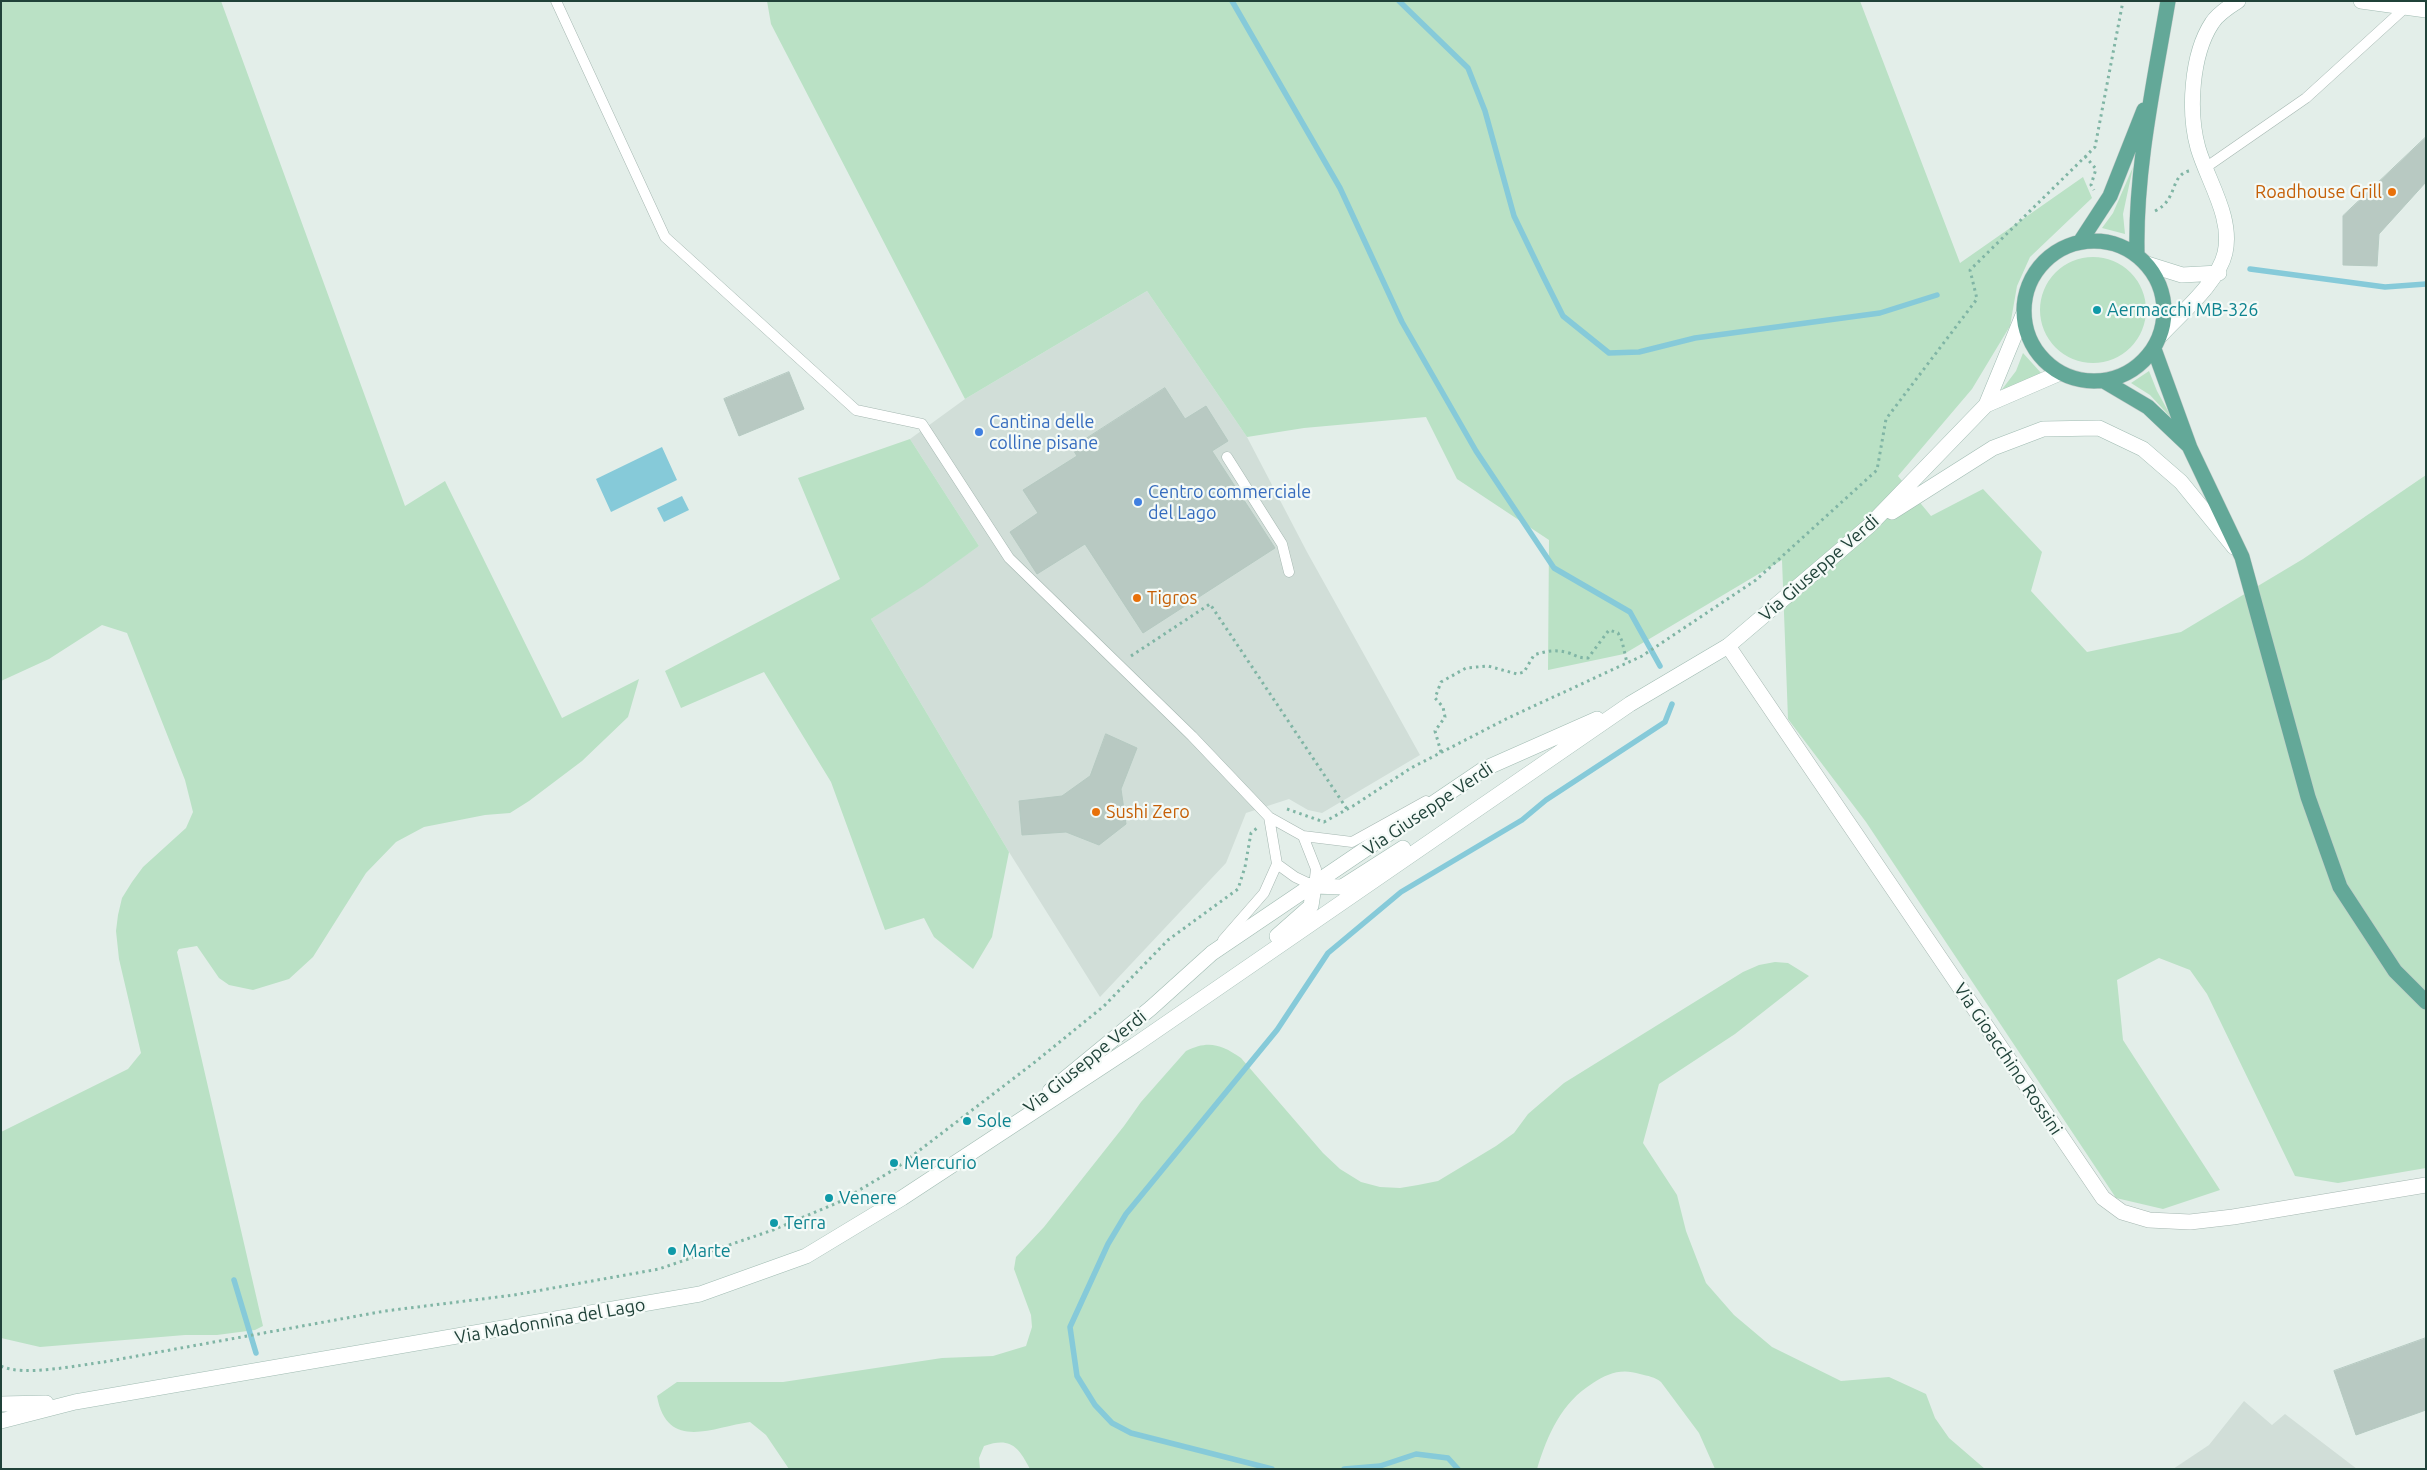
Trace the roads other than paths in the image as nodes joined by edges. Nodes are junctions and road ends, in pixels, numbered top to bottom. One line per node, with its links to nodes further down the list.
1 (556, 1): 25 (lane)
2 (2168, 1): 7 (main road)
3 (2238, 1): 8 (main road)
4 (2360, 1): 5 (main road)
5 (2406, 7): 6 (main road); 8 (lane)
6 (2426, 10)
7 (2153, 88): 9 (main road); 10 (main road)
8 (2206, 168): 11 (main road)
9 (2080, 242): 10 (main road); 12 (main road)
10 (2142, 259): 11 (main road); 13 (main road)
11 (2219, 273): 13 (main road)
12 (2023, 315): 14 (main road); 16 (main road, Via Giuseppe Verdi)
13 (2157, 342): 15 (main road); 17 (main road)
14 (2060, 373): 15 (main road); 16 (main road, Via Giuseppe Verdi)
15 (2104, 381): 17 (main road)
16 (1986, 405): 19 (main road, Via Giuseppe Verdi)
17 (2190, 448): 20 (main road)
18 (1227, 457): 21 (lane)
19 (1869, 526): 20 (main road); 22 (main road, Via Giuseppe Verdi)
20 (2242, 557): 32 (main road)
21 (1289, 572)
22 (1728, 646): 23 (main road, Via Giuseppe Verdi); 34 (main road, Via Gioacchino Rossini)
23 (1630, 704): 24 (main road, Via Giuseppe Verdi); 26 (main road, Via Giuseppe Verdi)
24 (1484, 769): 27 (lane); 29 (main road, Via Giuseppe Verdi)
25 (1270, 817): 27 (lane); 28 (lane)
26 (1451, 827): 29 (main road, Via Giuseppe Verdi); 31 (main road, Via Giuseppe Verdi)
27 (1303, 836): 29 (lane)
28 (1277, 864): 29 (lane); 30 (lane)
29 (1314, 886): 30 (main road, Via Giuseppe Verdi); 31 (main road, Via Giuseppe Verdi)
30 (1212, 953): 33 (main road, Via Giuseppe Verdi)
31 (1226, 982): 33 (main road, Via Giuseppe Verdi)
32 (2426, 1002)
33 (989, 1141): 35 (main road, Via Madonnina del Lago)
34 (2426, 1185)
35 (75, 1402): 36 (main road, Via Madonnina del Lago); 37 (main road, Via Madonnina del Lago)
36 (1, 1404)
37 (1, 1421)

